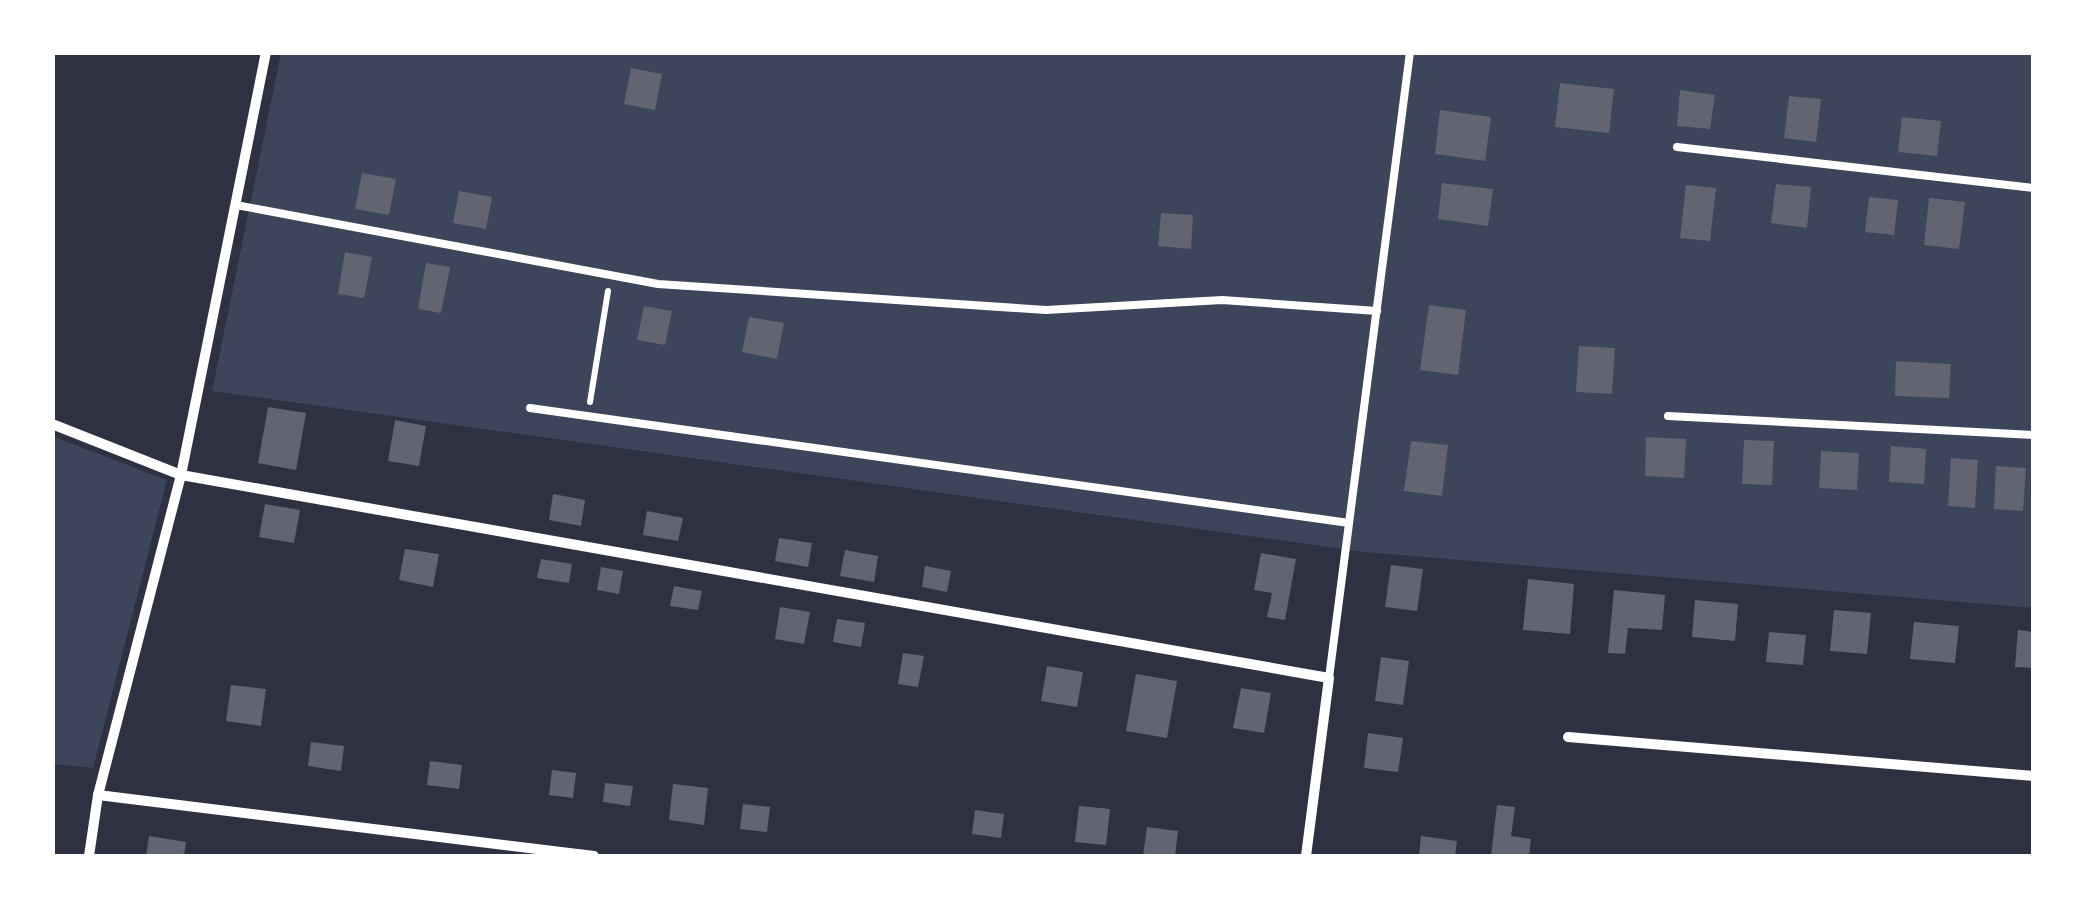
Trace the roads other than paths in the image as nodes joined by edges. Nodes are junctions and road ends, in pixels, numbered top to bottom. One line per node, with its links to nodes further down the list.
1 (266, 52): 5 (street)
2 (1410, 52): 6 (lane)
3 (1676, 147): 4 (lane)
4 (2034, 188)
5 (236, 204): 6 (lane); 11 (street)
6 (1377, 312): 12 (lane)
7 (530, 408): 12 (lane)
8 (1668, 416): 10 (lane)
9 (52, 424): 11 (street)
10 (2034, 435)
11 (181, 475): 13 (street); 16 (street)
12 (1349, 524): 13 (lane)
13 (1329, 678): 19 (street)
14 (1568, 736): 15 (street)
15 (2034, 776)
16 (98, 794): 17 (street); 18 (street)
17 (89, 856)
18 (594, 856)
19 (1306, 856)

